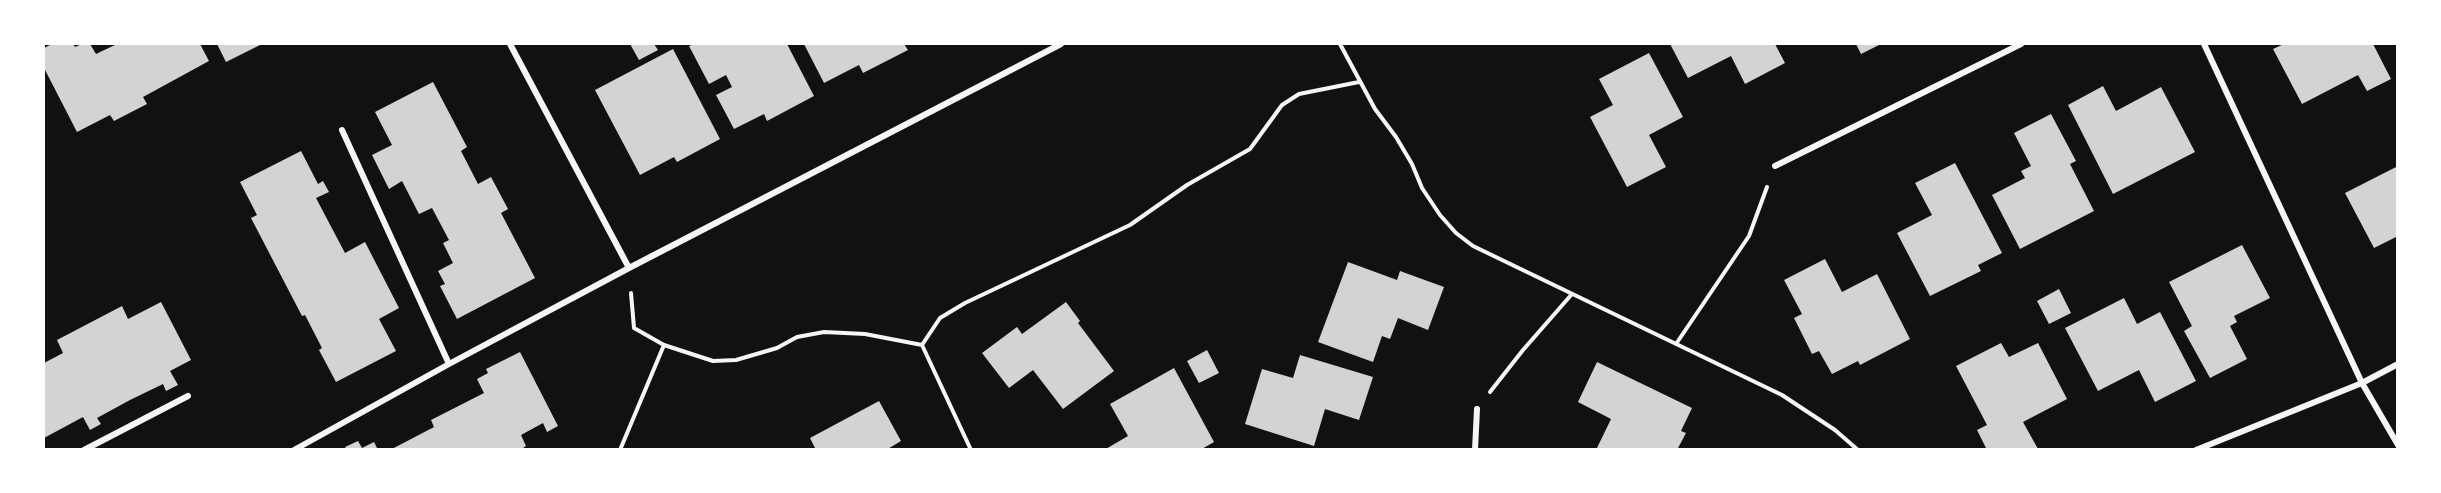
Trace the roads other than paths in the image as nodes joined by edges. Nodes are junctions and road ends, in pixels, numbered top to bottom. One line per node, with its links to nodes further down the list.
1 (510, 44): 7 (street)
2 (1061, 44): 7 (street)
3 (2020, 44): 6 (street)
4 (2204, 44): 10 (street)
5 (342, 130): 8 (street)
6 (1775, 166)
7 (629, 268): 8 (street)
8 (449, 364): 15 (street)
9 (2397, 364): 10 (street)
10 (2362, 383): 13 (street); 17 (street)
11 (188, 396): 14 (street)
12 (1477, 409): 16 (street)
13 (2397, 445)
14 (84, 450)
15 (294, 450)
16 (1474, 450)
17 (2196, 450)

